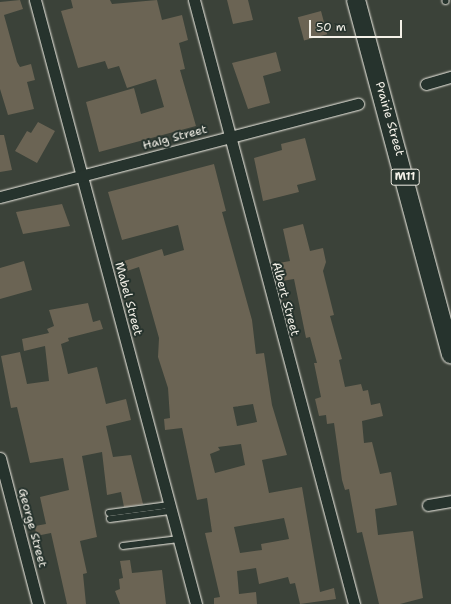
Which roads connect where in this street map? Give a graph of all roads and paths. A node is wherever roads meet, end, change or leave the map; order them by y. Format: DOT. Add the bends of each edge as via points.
graph roads {
  1 [pos="35,0"];
  2 [pos="194,0"];
  3 [pos="356,0"];
  4 [pos="368,0"];
  5 [pos="451,77"];
  6 [pos="426,84"];
  7 [pos="358,104"];
  8 [pos="230,137"];
  9 [pos="81,176"];
  10 [pos="0,197"];
  11 [pos="451,309"];
  12 [pos="451,354"];
  13 [pos="0,458"];
  14 [pos="451,501"];
  15 [pos="428,505"];
  16 [pos="170,508"];
  17 [pos="109,516"];
  18 [pos="179,539"];
  19 [pos="123,546"];
  20 [pos="38,604"];
  21 [pos="196,604"];
  22 [pos="354,604"];
  1 -- 9 [label="street, Mabel Street"];
  2 -- 8 [label="street, Albert Street"];
  3 -- 12 [label="main road, Prairie Street / M11"];
  4 -- 11 [label="main road, Prairie Street / M11"];
  5 -- 6 [label="street"];
  7 -- 8 [label="street, Haig Street"];
  8 -- 9 [label="street, Haig Street"];
  8 -- 22 [label="street, Albert Street"];
  9 -- 10 [label="street, Haig Street"];
  9 -- 16 [label="street, Mabel Street"];
  13 -- 20 [label="street, George Street"];
  14 -- 15 [label="street"];
  16 -- 17 [label="lane"];
  16 -- 18 [label="street, Mabel Street"];
  18 -- 19 [label="lane"];
  18 -- 21 [label="street, Mabel Street"];
}
